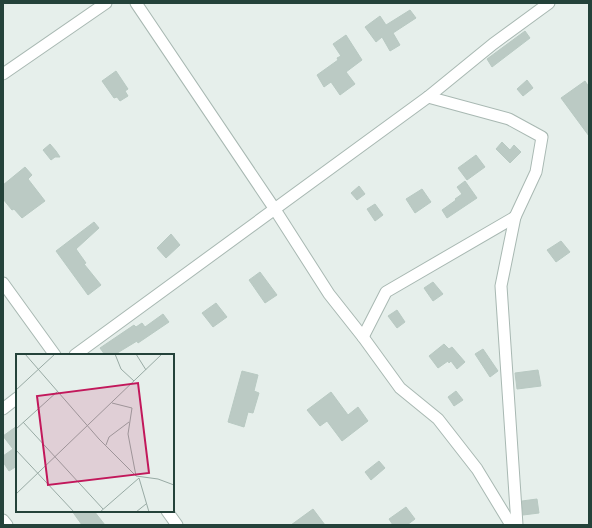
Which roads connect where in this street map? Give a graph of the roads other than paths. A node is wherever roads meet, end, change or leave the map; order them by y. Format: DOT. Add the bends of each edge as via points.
graph roads {
  1 [pos="106,3"];
  2 [pos="136,3"];
  3 [pos="549,3"];
  4 [pos="3,74"];
  5 [pos="428,97"];
  6 [pos="274,208"];
  7 [pos="515,218"];
  8 [pos="3,283"];
  9 [pos="363,337"];
  10 [pos="54,354"];
  11 [pos="76,354"];
  12 [pos="16,399"];
  13 [pos="3,409"];
  14 [pos="167,512"];
  15 [pos="3,520"];
  16 [pos="7,525"];
  17 [pos="177,525"];
  18 [pos="511,525"];
  19 [pos="517,525"];
  1 -- 4 [label="street"];
  2 -- 6 [label="street"];
  3 -- 5 [label="street"];
  5 -- 6 [label="street"];
  5 -- 7 [label="street" via="509,119 542,137 536,172"];
  6 -- 9 [label="street" via="328,294"];
  6 -- 11 [label="street"];
  7 -- 9 [label="street" via="386,292"];
  7 -- 19 [label="street" via="501,286"];
  8 -- 10 [label="street"];
  9 -- 18 [label="street" via="400,388 438,419 477,469"];
  12 -- 13 [label="street"];
  14 -- 17 [label="street"];
  15 -- 16 [label="street"];
}
